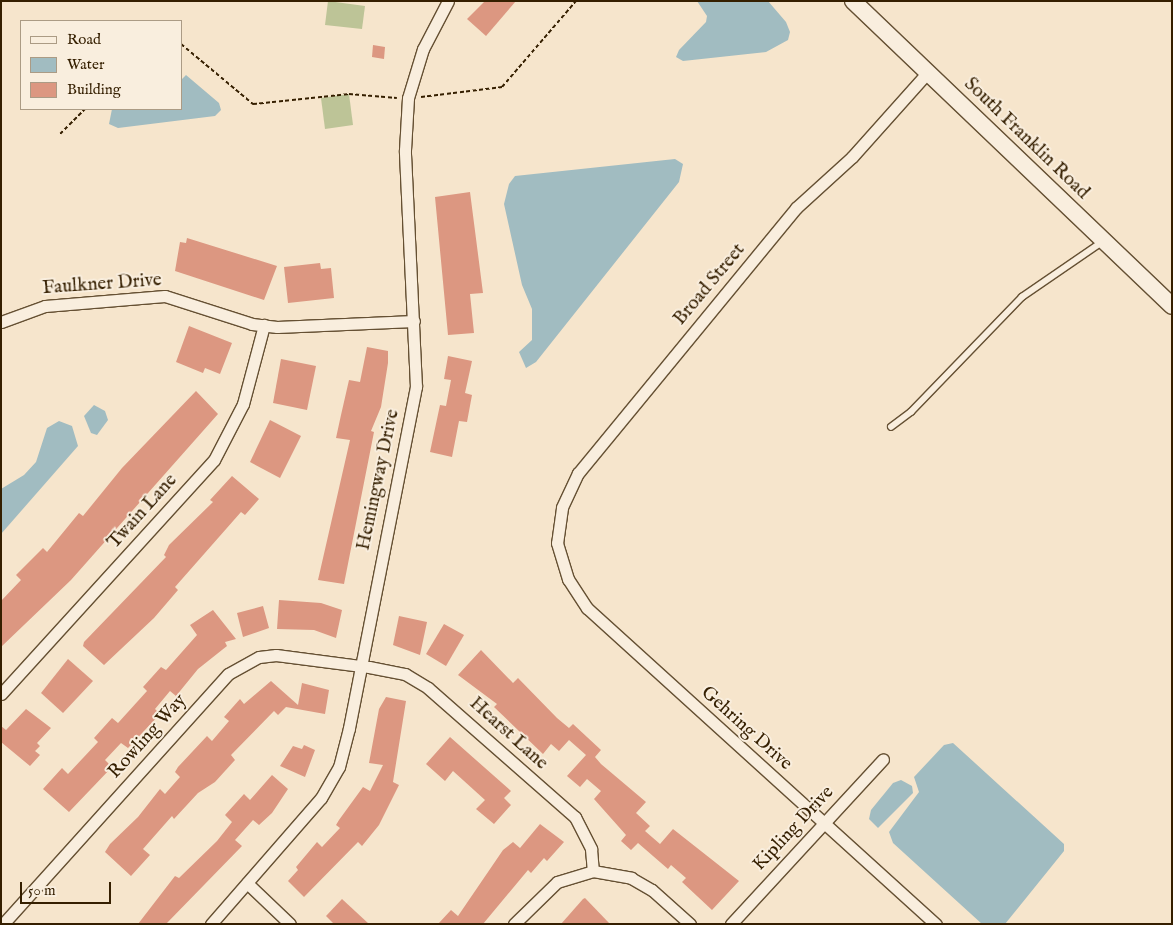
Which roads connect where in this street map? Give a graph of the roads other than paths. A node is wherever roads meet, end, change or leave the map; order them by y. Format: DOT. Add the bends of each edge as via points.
graph roads {
  1 [pos="448,1"];
  2 [pos="853,1"];
  3 [pos="928,72"];
  4 [pos="1104,241"];
  5 [pos="1172,306"];
  6 [pos="414,321"];
  7 [pos="1,322"];
  8 [pos="264,325"];
  9 [pos="891,427"];
  10 [pos="557,543"];
  11 [pos="360,665"];
  12 [pos="1,694"];
  13 [pos="883,758"];
  14 [pos="824,822"];
  15 [pos="593,871"];
  16 [pos="247,883"];
  17 [pos="3,924"];
  18 [pos="211,924"];
  19 [pos="290,924"];
  20 [pos="514,924"];
  21 [pos="690,924"];
  22 [pos="731,924"];
  23 [pos="936,924"];
  1 -- 6 [label="street, Hemingway Drive" via="423,49 408,98 405,150"];
  2 -- 3 [label="main road, South Franklin Road"];
  3 -- 4 [label="main road, South Franklin Road"];
  3 -- 10 [label="street, Broad Street" via="852,157 796,208 578,472 562,508"];
  4 -- 5 [label="main road, South Franklin Road"];
  4 -- 9 [label="lane" via="1022,297 911,412"];
  6 -- 8 [label="street, Faulkner Drive"];
  6 -- 11 [label="street, Hemingway Drive" via="416,387"];
  7 -- 8 [label="street, Faulkner Drive" via="45,306 165,296"];
  8 -- 12 [label="street, Twain Lane" via="243,404 214,460"];
  10 -- 14 [label="street, Gehring Drive" via="568,579 587,608"];
  11 -- 15 [label="street, Hearst Lane" via="405,674 457,711 575,817 591,849"];
  11 -- 16 [label="street, Hemingway Drive" via="339,767 321,798"];
  11 -- 17 [label="street, Rowling Way" via="276,655 259,657 228,674"];
  13 -- 14 [label="street, Kipling Drive"];
  14 -- 22 [label="street, Kipling Drive"];
  14 -- 23 [label="street, Gehring Drive"];
  15 -- 20 [label="street" via="557,882"];
  15 -- 21 [label="street" via="632,878 652,890"];
  16 -- 18 [label="street, Hemingway Drive"];
  16 -- 19 [label="street"];
}
